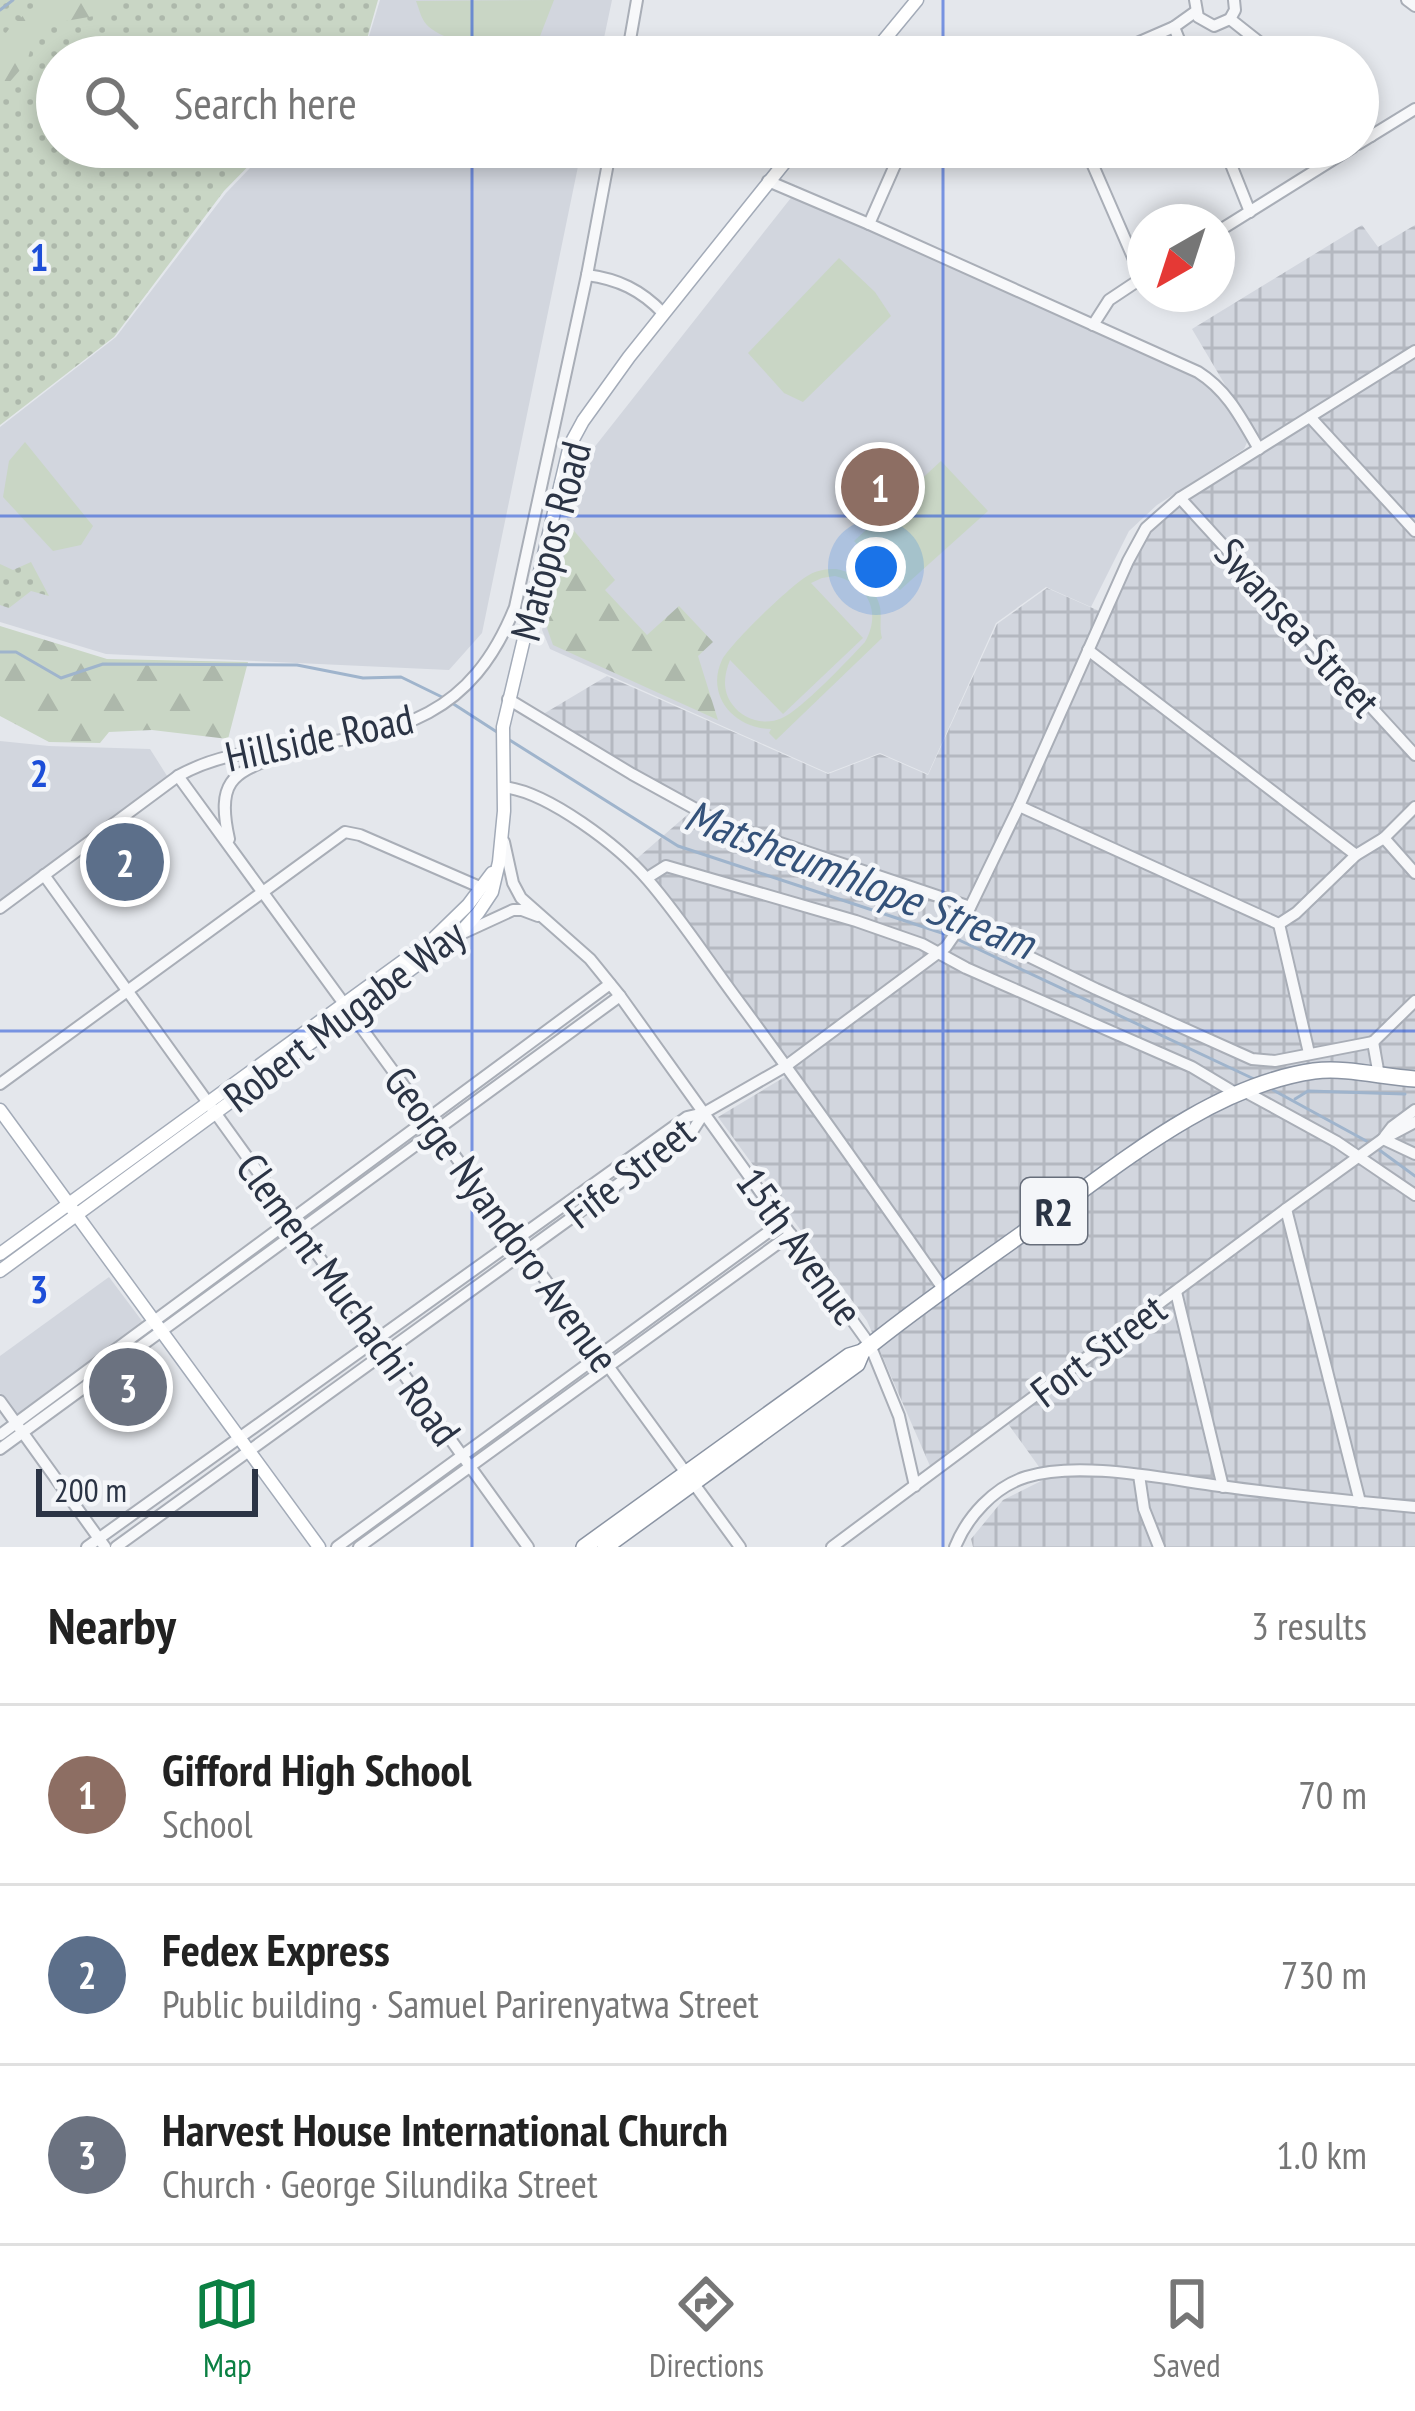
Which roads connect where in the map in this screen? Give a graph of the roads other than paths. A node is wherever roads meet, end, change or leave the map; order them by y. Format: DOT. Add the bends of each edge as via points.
graph roads {
  1 [pos="637,0"];
  2 [pos="917,0"];
  3 [pos="1234,0"];
  4 [pos="1407,0"];
  5 [pos="1195,6"];
  6 [pos="1415,7"];
  7 [pos="1230,19"];
  8 [pos="1174,27"];
  9 [pos="631,36"];
  10 [pos="887,36"];
  11 [pos="1153,36"];
  12 [pos="1178,36"];
  13 [pos="1251,36"];
  14 [pos="1415,109"];
  15 [pos="1379,131"];
  16 [pos="607,168"];
  17 [pos="780,168"];
  18 [pos="893,168"];
  19 [pos="1095,168"];
  20 [pos="1232,168"];
  21 [pos="1320,168"];
  22 [pos="768,182"];
  23 [pos="1250,212"];
  24 [pos="1235,221"];
  25 [pos="869,224"];
  26 [pos="1127,239"];
  27 [pos="587,275"];
  28 [pos="1127,288"];
  29 [pos="663,313"];
  30 [pos="1093,325"];
  31 [pos="1415,351"];
  32 [pos="1310,417"];
  33 [pos="1259,448"];
  34 [pos="1180,498"];
  35 [pos="1415,532"];
  36 [pos="1088,650"];
  37 [pos="508,699"];
  38 [pos="302,746"];
  39 [pos="1415,755"];
  40 [pos="178,776"];
  41 [pos="504,787"];
  42 [pos="1019,806"];
  43 [pos="1415,807"];
  44 [pos="502,838"];
  45 [pos="1384,838"];
  46 [pos="231,848"];
  47 [pos="1356,855"];
  48 [pos="500,862"];
  49 [pos="1415,873"];
  50 [pos="44,875"];
  51 [pos="646,878"];
  52 [pos="482,888"];
  53 [pos="264,892"];
  54 [pos="970,907"];
  55 [pos="0,908"];
  56 [pos="547,920"];
  57 [pos="1279,924"];
  58 [pos="960,927"];
  59 [pos="459,934"];
  60 [pos="943,950"];
  61 [pos="610,984"];
  62 [pos="127,992"];
  63 [pos="620,996"];
  64 [pos="1415,1001"];
  65 [pos="348,1008"];
  66 [pos="1373,1042"];
  67 [pos="1309,1053"];
  68 [pos="786,1066"];
  69 [pos="1415,1069"];
  70 [pos="1378,1070"];
  71 [pos="1351,1072"];
  72 [pos="1415,1079"];
  73 [pos="0,1084"];
  74 [pos="1246,1090"];
  75 [pos="211,1108"];
  76 [pos="0,1109"];
  77 [pos="1415,1110"];
  78 [pos="704,1113"];
  79 [pos="429,1118"];
  80 [pos="1415,1122"];
  81 [pos="437,1130"];
  82 [pos="1381,1140"];
  83 [pos="1415,1154"];
  84 [pos="1361,1155"];
  85 [pos="1415,1196"];
  86 [pos="1286,1209"];
  87 [pos="73,1210"];
  88 [pos="292,1220"];
  89 [pos="782,1222"];
  90 [pos="300,1231"];
  91 [pos="790,1234"];
  92 [pos="517,1239"];
  93 [pos="525,1251"];
  94 [pos="0,1254"];
  95 [pos="0,1271"];
  96 [pos="944,1290"];
  97 [pos="1176,1292"];
  98 [pos="159,1326"];
  99 [pos="378,1340"];
  100 [pos="866,1348"];
  101 [pos="387,1351"];
  102 [pos="605,1360"];
  103 [pos="0,1401"];
  104 [pos="19,1428"];
  105 [pos="0,1435"];
  106 [pos="239,1437"];
  107 [pos="0,1449"];
  108 [pos="249,1451"];
  109 [pos="466,1461"];
  110 [pos="1138,1475"];
  111 [pos="690,1478"];
  112 [pos="915,1486"];
  113 [pos="1223,1487"];
  114 [pos="1360,1502"];
  115 [pos="1415,1508"];
  116 [pos="102,1543"];
  117 [pos="87,1547"];
  118 [pos="116,1547"];
  119 [pos="319,1547"];
  120 [pos="337,1547"];
  121 [pos="359,1547"];
  122 [pos="528,1547"];
  123 [pos="584,1547"];
  124 [pos="605,1547"];
  125 [pos="740,1547"];
  126 [pos="832,1547"];
  127 [pos="955,1547"];
  128 [pos="1159,1547"];
  1 -- 9 [label="street"];
  2 -- 10 [label="main road"];
  3 -- 7 [label="street"];
  4 -- 6 [label="street"];
  5 -- 7 [label="street" via="1202,22"];
  5 -- 8 [label="street"];
  7 -- 13 [label="street"];
  8 -- 11 [label="street"];
  8 -- 12 [label="street"];
  14 -- 15 [label="street"];
  16 -- 27 [label="street, Hillside Road"];
  17 -- 22 [label="main road, Matopos Road"];
  18 -- 25 [label="street"];
  19 -- 26 [label="street"];
  20 -- 23 [label="street"];
  21 -- 23 [label="street"];
  22 -- 25 [label="street"];
  22 -- 29 [label="main road, Matopos Road"];
  23 -- 24 [label="street"];
  25 -- 30 [label="street"];
  27 -- 29 [label="street" via="631,286"];
  27 -- 38 [label="street, Hillside Road" via="515,607 490,657 465,689 402,726"];
  28 -- 30 [label="street"];
  29 -- 37 [label="main road, Matopos Road" via="570,446"];
  30 -- 33 [label="street" via="1218,386"];
  31 -- 32 [label="street"];
  32 -- 33 [label="street"];
  32 -- 35 [label="street"];
  33 -- 34 [label="street"];
  34 -- 36 [label="street" via="1146,528"];
  34 -- 39 [label="street, Swansea Street"];
  36 -- 42 [label="street"];
  36 -- 47 [label="street"];
  37 -- 41 [label="main road, Matopos Road"];
  37 -- 54 [label="street" via="721,823"];
  38 -- 40 [label="street, Hillside Road" via="228,755"];
  38 -- 46 [label="street" via="232,781 224,817"];
  40 -- 46 [label="street, George Nyandoro Avenue"];
  40 -- 50 [label="street, Hillside Road"];
  41 -- 44 [label="main road, Matopos Road"];
  41 -- 51 [label="street" via="568,814"];
  42 -- 54 [label="street"];
  42 -- 57 [label="street"];
  43 -- 45 [label="street"];
  44 -- 48 [label="main road, Matopos Road"];
  44 -- 56 [label="street, 15th Avenue" via="521,898"];
  45 -- 47 [label="street"];
  45 -- 49 [label="street"];
  46 -- 53 [label="street, George Nyandoro Avenue"];
  47 -- 57 [label="street"];
  48 -- 52 [label="main road, Robert Mugabe Way"];
  48 -- 59 [label="main road, Robert Mugabe Way" via="492,892"];
  50 -- 55 [label="street, Hillside Road"];
  50 -- 62 [label="street, Clement Muchachi Road"];
  51 -- 60 [label="street" via="666,866"];
  51 -- 68 [label="street"];
  52 -- 53 [label="street" via="352,832"];
  52 -- 65 [label="main road, Robert Mugabe Way"];
  53 -- 62 [label="street"];
  53 -- 65 [label="street, George Nyandoro Avenue"];
  54 -- 58 [label="street"];
  56 -- 59 [label="street" via="513,910"];
  56 -- 61 [label="street, 15th Avenue"];
  57 -- 67 [label="street"];
  58 -- 60 [label="street"];
  58 -- 67 [label="street" via="1244,1056 1275,1061"];
  59 -- 65 [label="main road, Robert Mugabe Way"];
  60 -- 68 [label="street"];
  60 -- 74 [label="street" via="966,968"];
  61 -- 63 [label="street, 15th Avenue"];
  61 -- 79 [label="street"];
  62 -- 73 [label="street"];
  62 -- 75 [label="street, Clement Muchachi Road"];
  63 -- 78 [label="street, 15th Avenue"];
  63 -- 81 [label="street"];
  64 -- 66 [label="street"];
  65 -- 75 [label="main road, Robert Mugabe Way"];
  65 -- 79 [label="street, George Nyandoro Avenue"];
  66 -- 67 [label="street"];
  66 -- 70 [label="street"];
  68 -- 78 [label="street"];
  68 -- 96 [label="street"];
  69 -- 70 [label="highway, R2"];
  70 -- 71 [label="highway, R2"];
  71 -- 72 [label="highway, R2"];
  71 -- 74 [label="highway, R2" via="1313,1071"];
  74 -- 84 [label="street"];
  74 -- 96 [label="highway, R2" via="1179,1124"];
  75 -- 87 [label="main road, Robert Mugabe Way"];
  75 -- 88 [label="street, Clement Muchachi Road"];
  76 -- 87 [label="main road"];
  77 -- 82 [label="street"];
  78 -- 89 [label="street, 15th Avenue"];
  78 -- 92 [label="street, Fife Street" via="687,1117"];
  78 -- 93 [label="street, Fife Street" via="693,1130"];
  79 -- 81 [label="street, George Nyandoro Avenue"];
  79 -- 88 [label="street"];
  80 -- 82 [label="street"];
  81 -- 90 [label="street"];
  81 -- 92 [label="street, George Nyandoro Avenue"];
  82 -- 83 [label="street"];
  82 -- 84 [label="street, Fort Street"];
  84 -- 85 [label="street"];
  84 -- 86 [label="street, Fort Street"];
  86 -- 97 [label="street, Fort Street"];
  86 -- 114 [label="street"];
  87 -- 94 [label="main road, Robert Mugabe Way"];
  87 -- 95 [label="main road, Robert Mugabe Way"];
  87 -- 98 [label="main road"];
  88 -- 90 [label="street, Clement Muchachi Road"];
  88 -- 98 [label="street"];
  89 -- 91 [label="street, 15th Avenue"];
  89 -- 102 [label="street"];
  90 -- 98 [label="street"];
  90 -- 99 [label="street, Clement Muchachi Road"];
  91 -- 100 [label="street, 15th Avenue"];
  91 -- 102 [label="street"];
  92 -- 93 [label="street, George Nyandoro Avenue"];
  92 -- 99 [label="street, Fife Street"];
  93 -- 101 [label="street, Fife Street"];
  93 -- 102 [label="street, George Nyandoro Avenue"];
  96 -- 100 [label="highway, R2"];
  97 -- 112 [label="street, Fort Street"];
  97 -- 113 [label="street"];
  98 -- 104 [label="street"];
  98 -- 106 [label="main road"];
  99 -- 101 [label="street, Clement Muchachi Road"];
  99 -- 106 [label="street, Fife Street"];
  100 -- 111 [label="highway, R2"];
  100 -- 112 [label="street, 15th Avenue" via="899,1416"];
  101 -- 108 [label="street, Fife Street"];
  101 -- 109 [label="street, Clement Muchachi Road"];
  102 -- 109 [label="street"];
  102 -- 111 [label="street, George Nyandoro Avenue"];
  103 -- 104 [label="street"];
  104 -- 105 [label="street"];
  104 -- 107 [label="street"];
  104 -- 116 [label="street"];
  106 -- 108 [label="main road"];
  106 -- 116 [label="street, Fife Street"];
  108 -- 118 [label="street, Fife Street"];
  108 -- 119 [label="main road"];
  109 -- 120 [label="street"];
  109 -- 121 [label="street"];
  109 -- 122 [label="street, Clement Muchachi Road"];
  110 -- 113 [label="street"];
  110 -- 127 [label="street" via="1020,1479 986,1501"];
  110 -- 128 [label="street"];
  111 -- 123 [label="highway, R2"];
  111 -- 124 [label="highway, R2"];
  111 -- 125 [label="street, George Nyandoro Avenue"];
  112 -- 126 [label="street, Fort Street"];
  113 -- 114 [label="street"];
  114 -- 115 [label="street"];
  116 -- 117 [label="street, Fife Street"];
}
